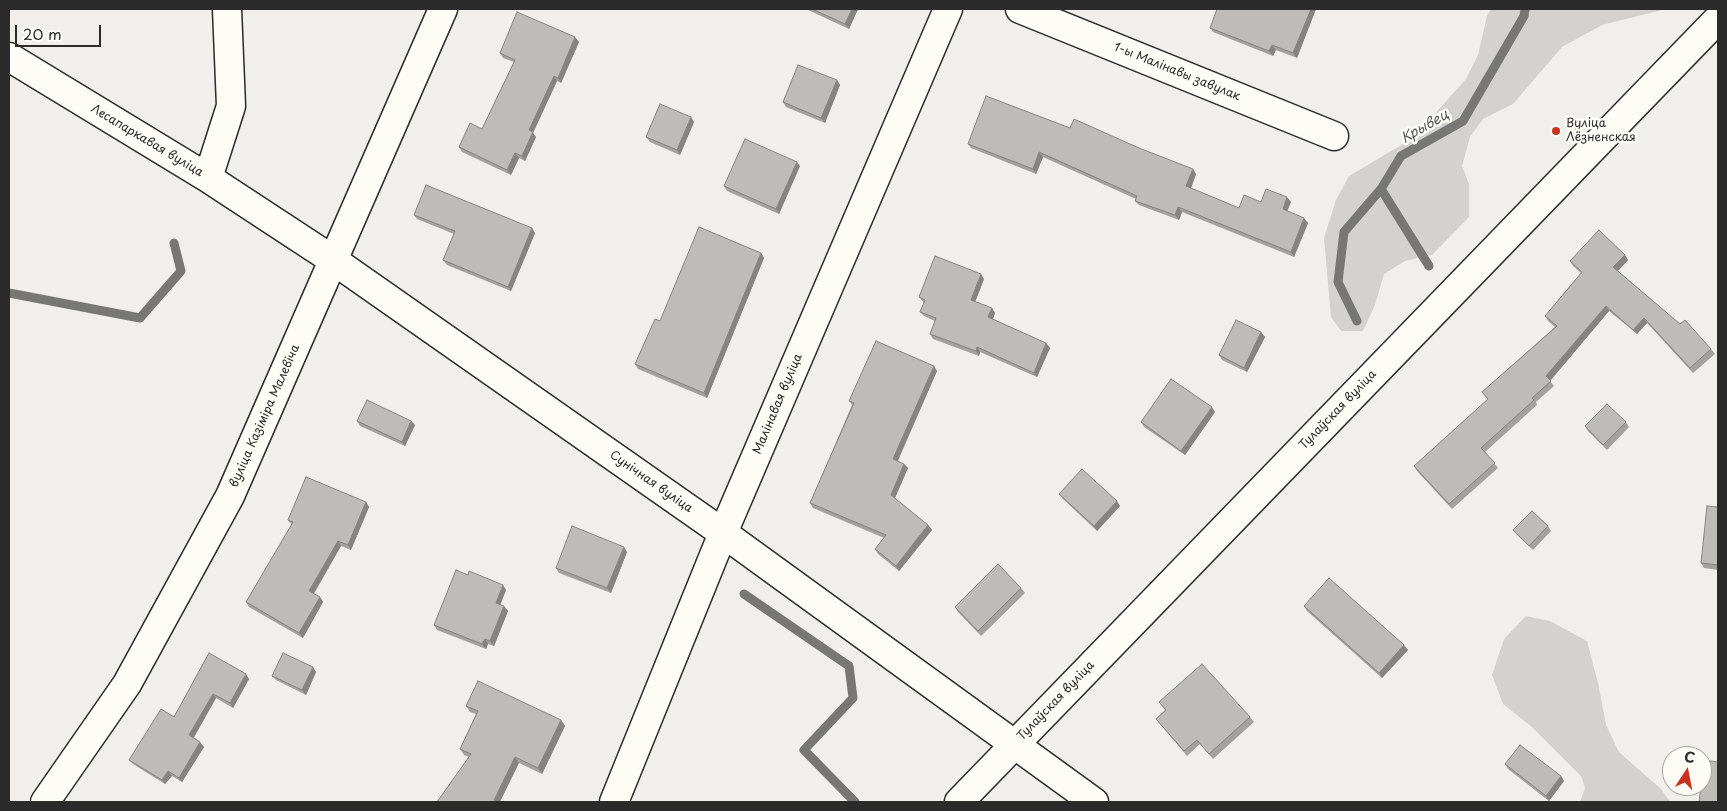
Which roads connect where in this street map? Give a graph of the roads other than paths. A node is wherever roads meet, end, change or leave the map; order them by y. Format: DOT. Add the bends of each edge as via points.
graph roads {
  1 [pos="227,9"];
  2 [pos="443,9"];
  3 [pos="948,9"];
  4 [pos="1020,9"];
  5 [pos="1718,19"];
  6 [pos="9,57"];
  7 [pos="1334,136"];
  8 [pos="208,178"];
  9 [pos="284,227"];
  10 [pos="333,260"];
  11 [pos="723,533"];
  12 [pos="1014,744"];
  13 [pos="45,802"];
  14 [pos="614,802"];
  15 [pos="959,802"];
  16 [pos="1094,802"];
  1 -- 8 [label="street" via="231,106"];
  2 -- 10 [label="street, вуліца Казіміра Малевіча"];
  3 -- 11 [label="street, Малінавая вуліца"];
  4 -- 7 [label="street, 1-ы Малінавы завулак"];
  5 -- 12 [label="street, Тулаўская вуліца"];
  6 -- 8 [label="street, Лесапаркавая вуліца"];
  8 -- 9 [label="street, Лесапаркавая вуліца"];
  9 -- 10 [label="street, Сунічная вуліца"];
  10 -- 11 [label="street, Сунічная вуліца"];
  10 -- 13 [label="street, вуліца Казіміра Малевіча" via="230,496 127,684"];
  11 -- 12 [label="street, Сунічная вуліца"];
  11 -- 14 [label="street, Малінавая вуліца"];
  12 -- 15 [label="street, Тулаўская вуліца"];
  12 -- 16 [label="street, Сунічная вуліца"];
}
